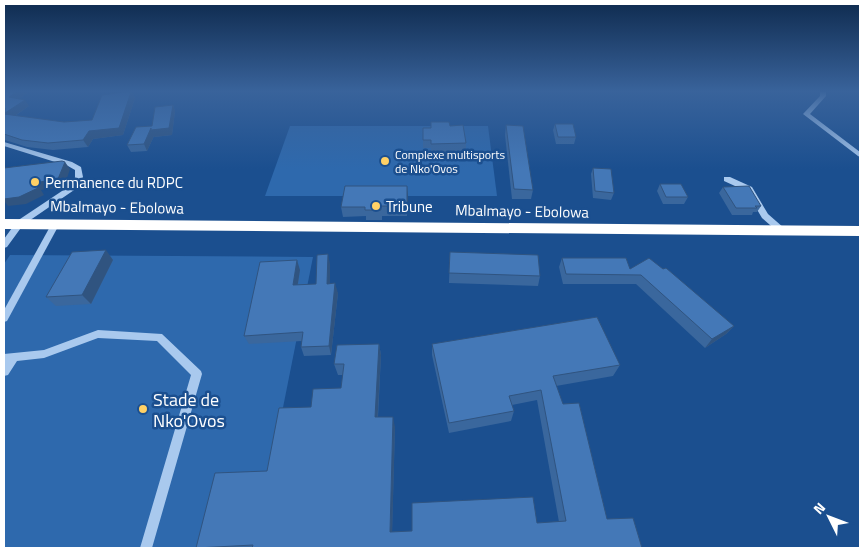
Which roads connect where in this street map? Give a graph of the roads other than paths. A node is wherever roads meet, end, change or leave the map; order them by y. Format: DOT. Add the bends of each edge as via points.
graph roads {
  1 [pos="811,118"];
  2 [pos="4,144"];
  3 [pos="860,155"];
  4 [pos="727,180"];
  5 [pos="20,223"];
  6 [pos="56,223"];
  7 [pos="4,224"];
  8 [pos="781,230"];
  9 [pos="860,231"];
  10 [pos="4,245"];
  11 [pos="4,318"];
  12 [pos="9,358"];
  13 [pos="4,372"];
  14 [pos="146,548"];
  1 -- 3 [label="street"];
  2 -- 5 [label="street" via="78,169 77,184"];
  4 -- 8 [label="street" via="749,189 765,216"];
  5 -- 6 [label="highway, Mbalmayo - Ebolowa"];
  5 -- 7 [label="highway, Mbalmayo - Ebolowa"];
  5 -- 10 [label="street"];
  6 -- 8 [label="highway, Mbalmayo - Ebolowa"];
  6 -- 11 [label="street"];
  8 -- 9 [label="highway, Mbalmayo - Ebolowa"];
  12 -- 13 [label="street"];
  12 -- 14 [label="street" via="44,354 98,334 159,337 197,374"];
}
